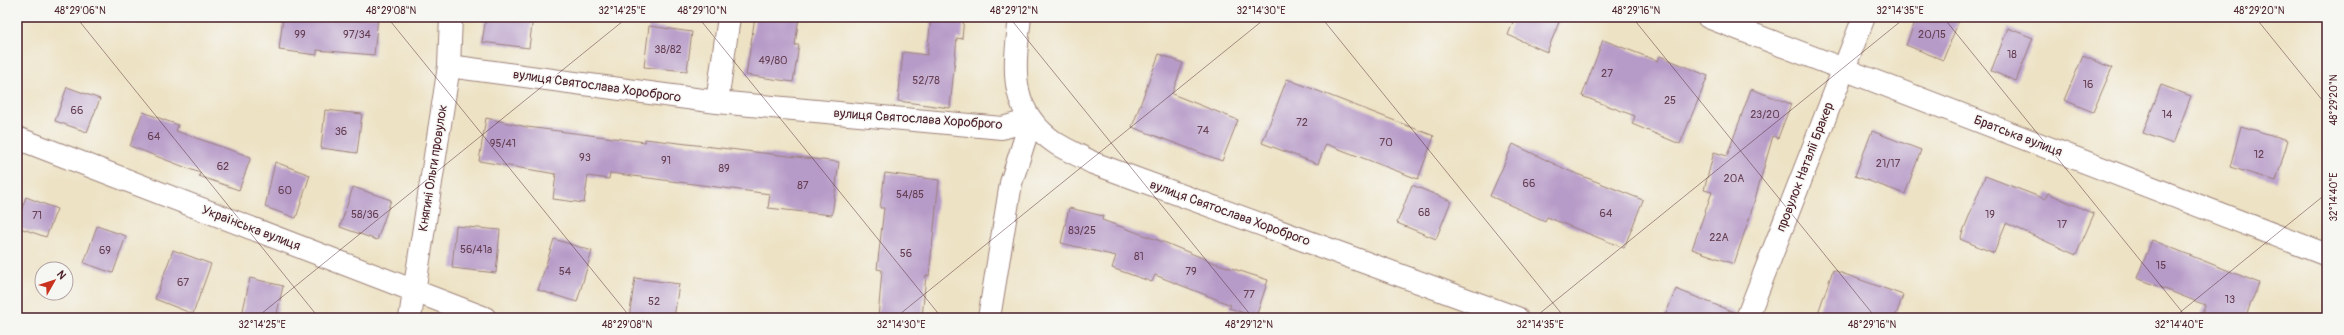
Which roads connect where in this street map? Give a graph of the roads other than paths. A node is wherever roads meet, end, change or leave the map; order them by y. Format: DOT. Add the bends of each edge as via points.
graph roads {
  1 [pos="451,17"];
  2 [pos="729,17"];
  3 [pos="1020,17"];
  4 [pos="1708,17"];
  5 [pos="1864,17"];
  6 [pos="449,66"];
  7 [pos="1843,68"];
  8 [pos="718,102"];
  9 [pos="1031,120"];
  10 [pos="17,138"];
  11 [pos="2327,255"];
  12 [pos="414,290"];
  13 [pos="410,318"];
  14 [pos="485,318"];
  15 [pos="989,318"];
  16 [pos="1517,318"];
  17 [pos="1747,318"];
  1 -- 6 [label="street, Княгині Ольги провулок"];
  2 -- 8 [label="street"];
  3 -- 9 [label="street" via="1015,63 1018,95"];
  4 -- 7 [label="street, Братська вулиця"];
  5 -- 7 [label="street, провулок Наталії Бракер"];
  6 -- 8 [label="street, вулиця Святослава Хороброго"];
  6 -- 12 [label="street, Княгині Ольги провулок"];
  7 -- 11 [label="street, Братська вулиця"];
  7 -- 17 [label="street, провулок Наталії Бракер"];
  8 -- 9 [label="street, вулиця Святослава Хороброго" via="1002,128"];
  9 -- 15 [label="street" via="1012,182"];
  9 -- 16 [label="street, вулиця Святослава Хороброго" via="1057,143 1093,162"];
  10 -- 12 [label="street, Українська вулиця"];
  12 -- 13 [label="street, Княгині Ольги провулок"];
  12 -- 14 [label="street, Українська вулиця"];
}
